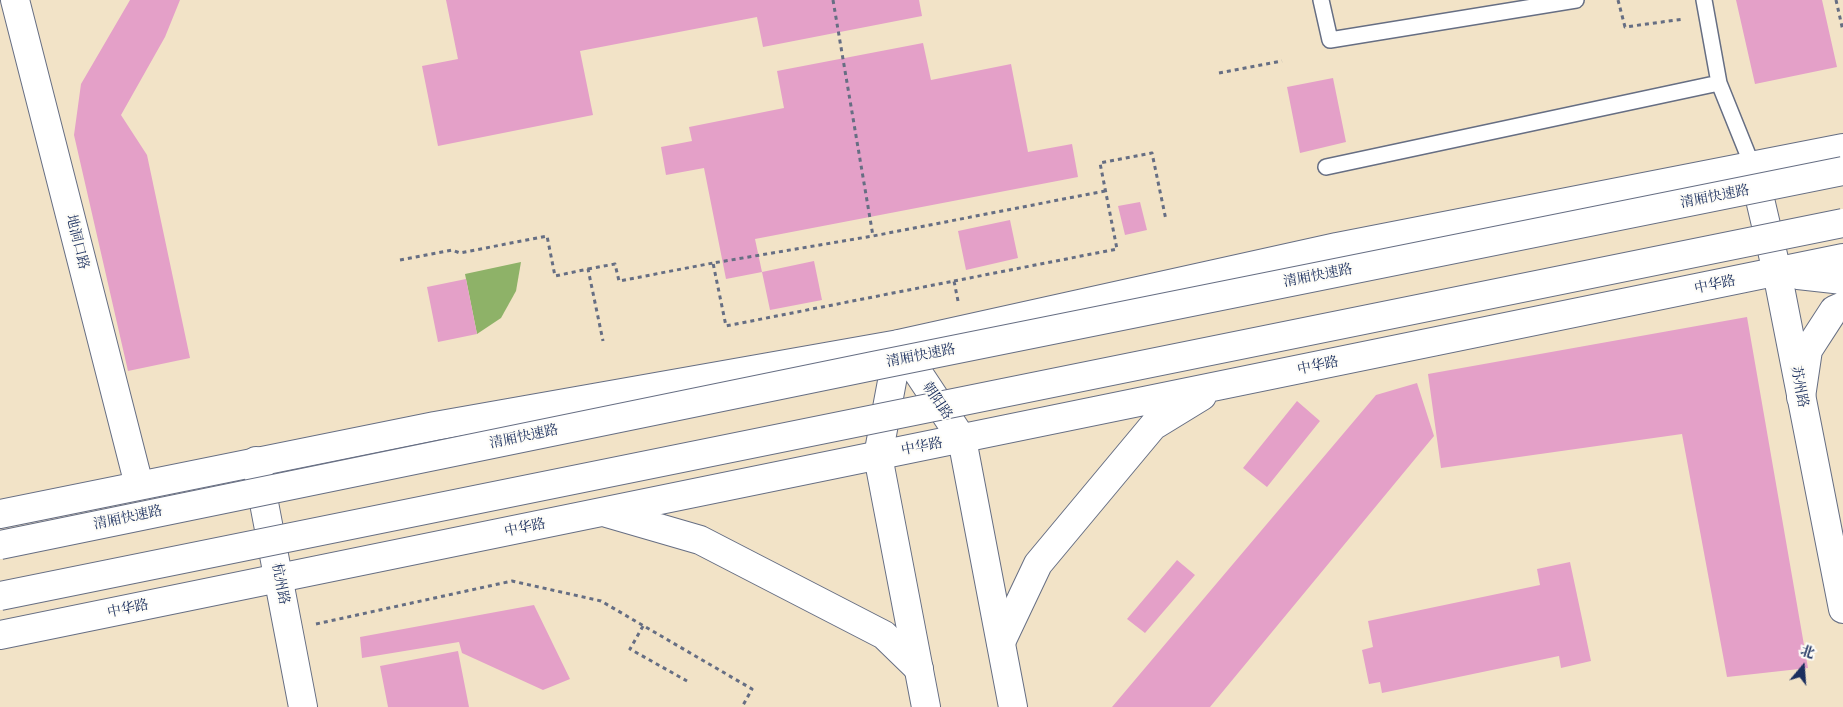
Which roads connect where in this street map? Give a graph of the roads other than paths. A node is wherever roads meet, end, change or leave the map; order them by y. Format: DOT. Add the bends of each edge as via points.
graph roads {
  1 [pos="15,0"];
  2 [pos="1321,0"];
  3 [pos="1576,0"];
  4 [pos="1704,0"];
  5 [pos="1719,83"];
  6 [pos="1843,138"];
  7 [pos="1843,146"];
  8 [pos="1807,155"];
  9 [pos="1752,165"];
  10 [pos="1326,167"];
  11 [pos="1843,171"];
  12 [pos="1843,223"];
  13 [pos="1843,258"];
  14 [pos="1776,272"];
  15 [pos="1843,280"];
  16 [pos="1843,306"];
  17 [pos="899,344"];
  18 [pos="1216,387"];
  19 [pos="1801,397"];
  20 [pos="962,439"];
  21 [pos="878,456"];
  22 [pos="256,461"];
  23 [pos="139,484"];
  24 [pos="603,512"];
  25 [pos="0,514"];
  26 [pos="0,545"];
  27 [pos="278,578"];
  28 [pos="0,596"];
  29 [pos="1843,609"];
  30 [pos="0,635"];
  31 [pos="1001,642"];
  32 [pos="919,669"];
  33 [pos="303,707"];
  34 [pos="926,707"];
  35 [pos="998,707"];
  36 [pos="1014,707"];
  1 -- 23 [label="main road, 地洞口路"];
  2 -- 3 [label="lane" via="1330,40"];
  4 -- 5 [label="lane"];
  5 -- 9 [label="lane"];
  5 -- 10 [label="lane"];
  6 -- 8 [label="main road"];
  7 -- 8 [label="main road"];
  8 -- 9 [label="main road"];
  9 -- 14 [label="main road, 苏州路"];
  9 -- 17 [label="main road" via="1337,247"];
  11 -- 26 [label="main road, 清厢快速路, bridge"];
  12 -- 28 [label="main road, bridge"];
  13 -- 14 [label="main road, 中华路"];
  14 -- 15 [label="main road"];
  14 -- 18 [label="main road, 中华路"];
  14 -- 19 [label="main road, 苏州路"];
  16 -- 19 [label="main road" via="1834,310 1808,350"];
  17 -- 20 [label="main road, 朝阳路"];
  17 -- 21 [label="main road"];
  17 -- 22 [label="main road"];
  18 -- 20 [label="main road, 中华路"];
  18 -- 31 [label="main road" via="1147,433 1038,564"];
  19 -- 29 [label="main road, 苏州路"];
  20 -- 21 [label="main road, 中华路"];
  20 -- 31 [label="main road, 朝阳路"];
  21 -- 24 [label="main road, 中华路"];
  21 -- 32 [label="main road"];
  22 -- 23 [label="main road"];
  22 -- 27 [label="main road, 杭州路"];
  23 -- 25 [label="main road"];
  24 -- 27 [label="main road, 中华路"];
  24 -- 32 [label="main road" via="700,540 884,635"];
  27 -- 30 [label="main road, 中华路"];
  27 -- 33 [label="main road, 杭州路"];
  31 -- 35 [label="lane"];
  31 -- 36 [label="main road, 朝阳路"];
  32 -- 34 [label="main road"];
}
